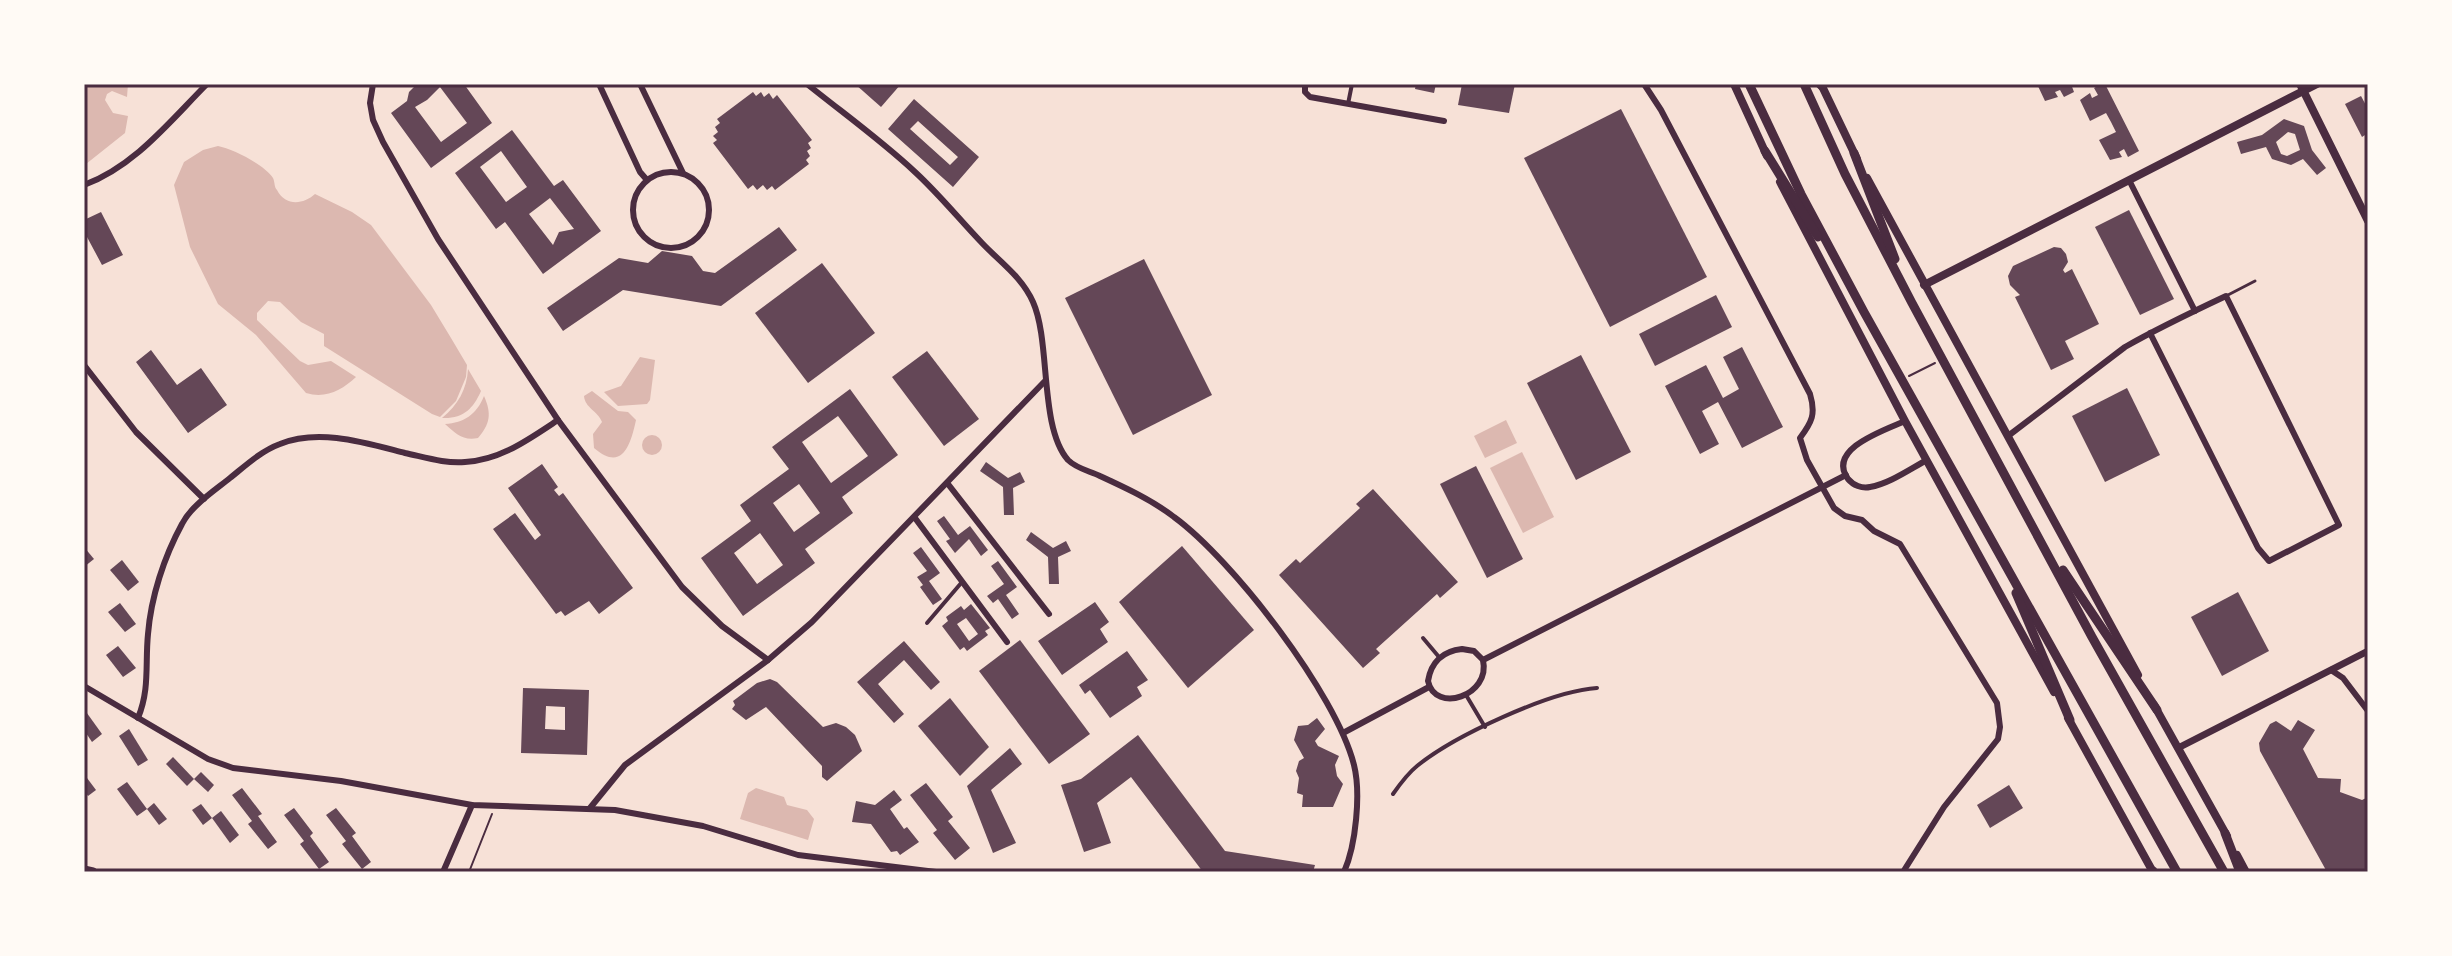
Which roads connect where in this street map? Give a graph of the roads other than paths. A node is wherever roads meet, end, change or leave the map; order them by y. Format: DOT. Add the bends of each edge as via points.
graph roads {
  1 [pos="207,84"];
  2 [pos="373,84"];
  3 [pos="599,84"];
  4 [pos="640,84"];
  5 [pos="807,84"];
  6 [pos="1305,84"];
  7 [pos="1352,84"];
  8 [pos="1644,84"];
  9 [pos="1734,84"];
  10 [pos="1749,84"];
  11 [pos="1804,84"];
  12 [pos="2317,84"];
  13 [pos="1821,85"];
  14 [pos="2302,88"];
  15 [pos="1348,104"];
  16 [pos="1444,121"];
  17 [pos="1765,151"];
  18 [pos="1854,153"];
  19 [pos="683,173"];
  20 [pos="647,180"];
  21 [pos="2129,180"];
  22 [pos="84,185"];
  23 [pos="2368,221"];
  24 [pos="2255,281"];
  25 [pos="1924,285"];
  26 [pos="2226,296"];
  27 [pos="1912,303"];
  28 [pos="2195,311"];
  29 [pos="1864,312"];
  30 [pos="2150,333"];
  31 [pos="84,365"];
  32 [pos="1045,381"];
  33 [pos="558,420"];
  34 [pos="1905,421"];
  35 [pos="2008,436"];
  36 [pos="1927,460"];
  37 [pos="1846,475"];
  38 [pos="948,484"];
  39 [pos="1821,488"];
  40 [pos="204,499"];
  41 [pos="915,518"];
  42 [pos="2039,534"];
  43 [pos="2000,557"];
  44 [pos="962,582"];
  45 [pos="1049,614"];
  46 [pos="927,623"];
  47 [pos="1423,638"];
  48 [pos="1007,642"];
  49 [pos="2368,651"];
  50 [pos="1439,657"];
  51 [pos="768,660"];
  52 [pos="1483,660"];
  53 [pos="2331,670"];
  54 [pos="84,686"];
  55 [pos="1429,687"];
  56 [pos="1597,688"];
  57 [pos="1466,695"];
  58 [pos="2157,710"];
  59 [pos="2368,711"];
  60 [pos="138,718"];
  61 [pos="2070,720"];
  62 [pos="1485,727"];
  63 [pos="1343,733"];
  64 [pos="2178,748"];
  65 [pos="1393,794"];
  66 [pos="472,805"];
  67 [pos="590,808"];
  68 [pos="2225,833"];
  69 [pos="84,870"];
  70 [pos="93,872"];
  71 [pos="443,872"];
  72 [pos="936,872"];
  73 [pos="1344,872"];
  74 [pos="1903,872"];
  75 [pos="2153,872"];
  76 [pos="2177,872"];
  77 [pos="2224,872"];
  78 [pos="2240,872"];
  79 [pos="2246,872"];
  1 -- 22 [label="street" via="132,158"];
  2 -- 33 [label="street" via="370,103 383,142 438,239"];
  3 -- 20 [label="street"];
  4 -- 19 [label="street"];
  5 -- 32 [label="street" via="914,170 1014,274 1039,318"];
  6 -- 15 [label="street" via="1310,97"];
  7 -- 15 [label="street"];
  8 -- 39 [label="street" via="1810,394 1812,421 1800,438"];
  9 -- 17 [label="main road"];
  10 -- 29 [label="main road"];
  11 -- 27 [label="main road"];
  12 -- 14 [label="main road"];
  13 -- 18 [label="main road"];
  14 -- 21 [label="main road"];
  14 -- 23 [label="main road"];
  15 -- 16 [label="street"];
  17 -- 29 [label="main road"];
  17 -- 34 [label="main road"];
  18 -- 25 [label="main road"];
  18 -- 27 [label="main road"];
  19 -- 20 [label="street" via="662,172"];
  19 -- 20 [label="street" via="703,188 710,213 701,234 681,247 655,244 637,226 634,201"];
  21 -- 25 [label="main road"];
  21 -- 28 [label="street"];
  24 -- 26 [label="lane"];
  25 -- 35 [label="main road"];
  26 -- 28 [label="street"];
  26 -- 30 [label="street" via="2339,525 2269,561"];
  27 -- 42 [label="main road"];
  28 -- 30 [label="street"];
  29 -- 43 [label="main road"];
  30 -- 35 [label="street"];
  31 -- 40 [label="street" via="136,432"];
  32 -- 38 [label="street"];
  32 -- 63 [label="street" via="1054,428 1067,459 1136,492 1202,542 1256,601"];
  33 -- 40 [label="street" via="496,457 464,463 359,442 301,438 259,456"];
  33 -- 51 [label="street" via="682,587"];
  34 -- 36 [label="main road"];
  34 -- 37 [label="street" via="1851,448 1843,464"];
  35 -- 58 [label="main road"];
  36 -- 37 [label="street" via="1871,487 1858,487"];
  36 -- 61 [label="main road"];
  37 -- 39 [label="street"];
  38 -- 41 [label="street"];
  38 -- 45 [label="street"];
  39 -- 52 [label="street"];
  39 -- 74 [label="street" via="1839,513 1862,520 1900,544 1997,703 1998,739 1944,807"];
  40 -- 60 [label="street" via="183,521 158,584 148,634 145,701"];
  41 -- 44 [label="street"];
  41 -- 51 [label="street"];
  42 -- 58 [label="main road"];
  42 -- 77 [label="main road"];
  43 -- 61 [label="main road"];
  43 -- 76 [label="main road"];
  44 -- 46 [label="street"];
  44 -- 48 [label="street"];
  47 -- 50 [label="street"];
  49 -- 53 [label="street"];
  50 -- 52 [label="street" via="1462,649"];
  50 -- 55 [label="street" via="1429,674"];
  51 -- 67 [label="street" via="625,765"];
  52 -- 57 [label="street" via="1483,679"];
  53 -- 59 [label="street"];
  53 -- 64 [label="street"];
  54 -- 60 [label="street"];
  55 -- 57 [label="street" via="1449,698"];
  55 -- 63 [label="street"];
  56 -- 62 [label="street" via="1552,697"];
  57 -- 62 [label="street"];
  58 -- 64 [label="main road"];
  60 -- 66 [label="street" via="233,768"];
  61 -- 75 [label="main road"];
  62 -- 65 [label="street" via="1421,763"];
  63 -- 73 [label="street" via="1356,787 1355,831"];
  64 -- 68 [label="main road"];
  66 -- 67 [label="street"];
  66 -- 71 [label="street"];
  67 -- 72 [label="street" via="703,826 798,855"];
  68 -- 78 [label="main road"];
  68 -- 79 [label="main road"];
  69 -- 70 [label="main road"];
}
